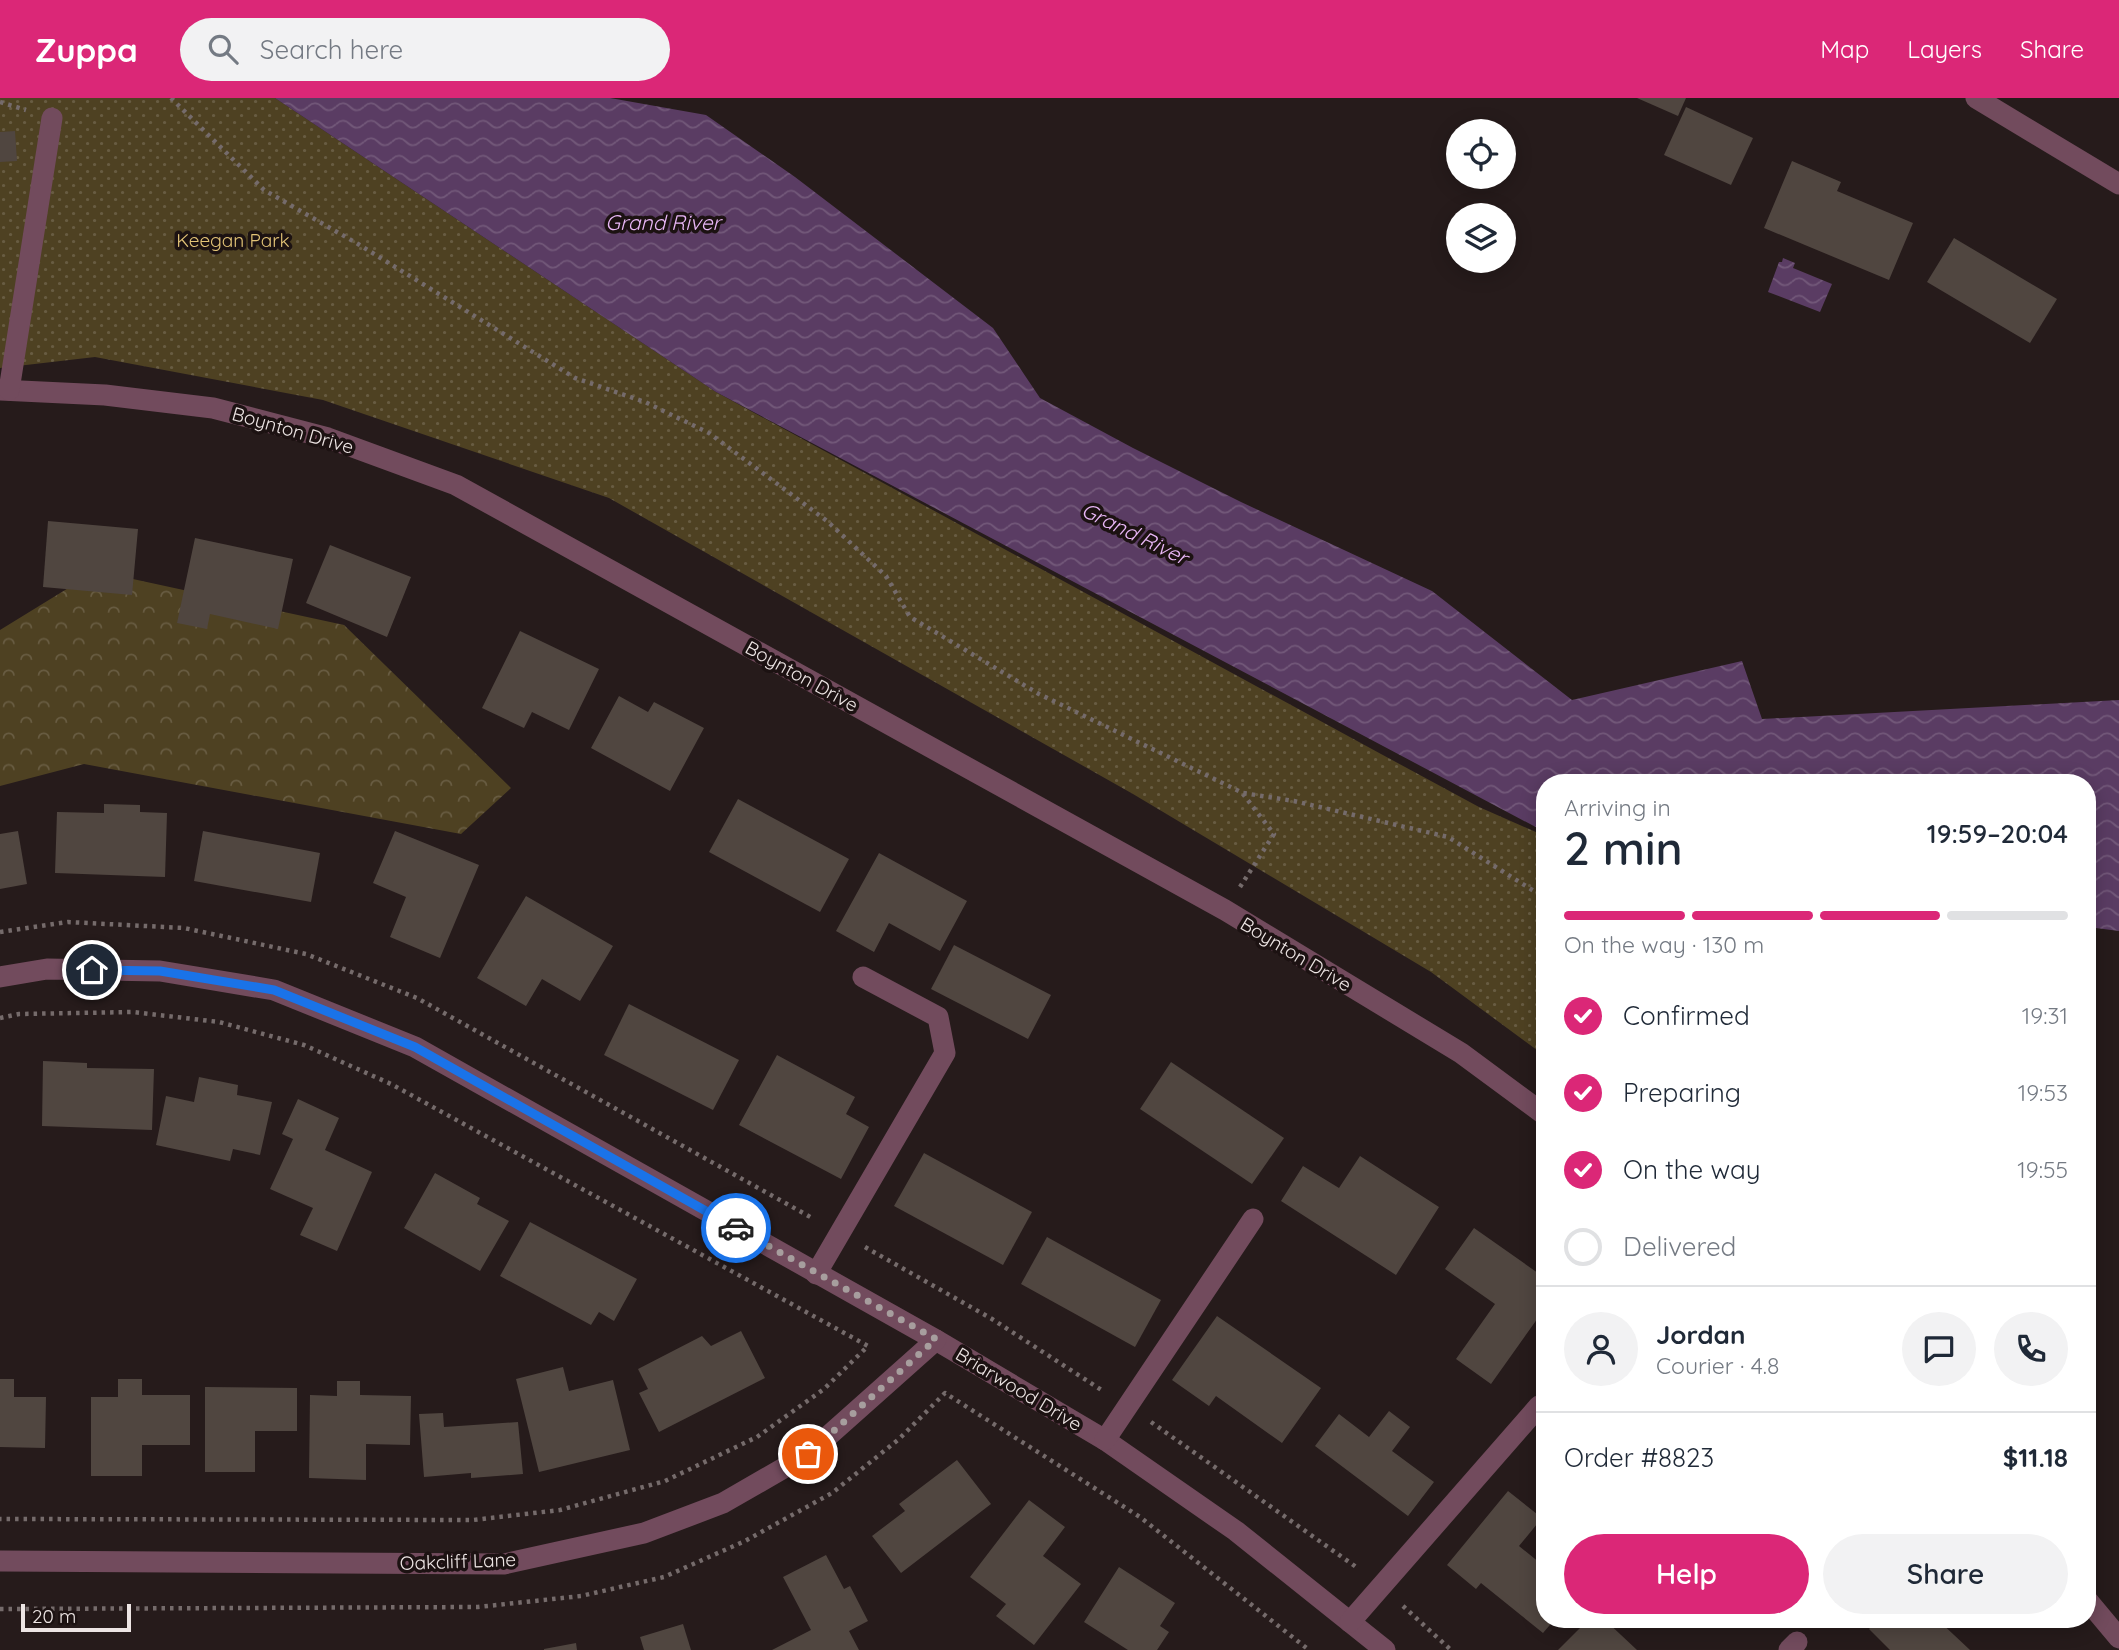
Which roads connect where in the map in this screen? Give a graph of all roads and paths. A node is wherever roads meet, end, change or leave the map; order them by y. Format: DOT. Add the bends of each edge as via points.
graph roads {
  1 [pos="171,98"];
  2 [pos="1976,98"];
  3 [pos="52,118"];
  4 [pos="2119,184"];
  5 [pos="5,390"];
  6 [pos="1243,793"];
  7 [pos="1536,892"];
  8 [pos="1225,910"];
  9 [pos="0,977"];
  10 [pos="863,977"];
  11 [pos="0,1018"];
  12 [pos="1536,1108"];
  13 [pos="1253,1219"];
  14 [pos="816,1274"];
  15 [pos="936,1339"];
  16 [pos="1536,1409"];
  17 [pos="1105,1440"];
  18 [pos="0,1519"];
  19 [pos="0,1561"];
  20 [pos="0,1609"];
  21 [pos="2096,1610"];
  22 [pos="1350,1622"];
  23 [pos="2119,1637"];
  24 [pos="1309,1650"];
  25 [pos="1385,1650"];
  1 -- 6 [label="path" via="264,190 575,378 645,402 709,433 827,521 886,576 910,617 1039,694"];
  2 -- 4 [label="street"];
  3 -- 5 [label="street"];
  5 -- 8 [label="street, Boynton Drive" via="105,395 213,408 328,438 456,485"];
  6 -- 7 [label="path" via="1294,800 1448,837"];
  6 -- 8 [label="path" via="1275,834"];
  8 -- 12 [label="street, Boynton Drive" via="1461,1054"];
  9 -- 14 [label="street, Briarwood Drive" via="47,969 160,971 274,990 415,1047"];
  10 -- 14 [label="street" via="938,1017 945,1054"];
  11 -- 18 [label="path" via="133,1012 219,1021 304,1045 391,1084 868,1346 824,1389 757,1437 665,1481 560,1510 473,1520"];
  13 -- 17 [label="street"];
  14 -- 15 [label="street, Briarwood Drive"];
  15 -- 17 [label="street, Briarwood Drive"];
  15 -- 19 [label="street, Oakcliff Lane" via="808,1454 723,1503 644,1533 504,1564"];
  16 -- 22 [label="street"];
  17 -- 22 [label="street, Briarwood Drive" via="1236,1531"];
  20 -- 24 [label="path" via="478,1607 581,1595 664,1577 745,1541 832,1493 899,1439 945,1393 1140,1517"];
  21 -- 23 [label="street"];
  22 -- 25 [label="street, Briarwood Drive"];
}
